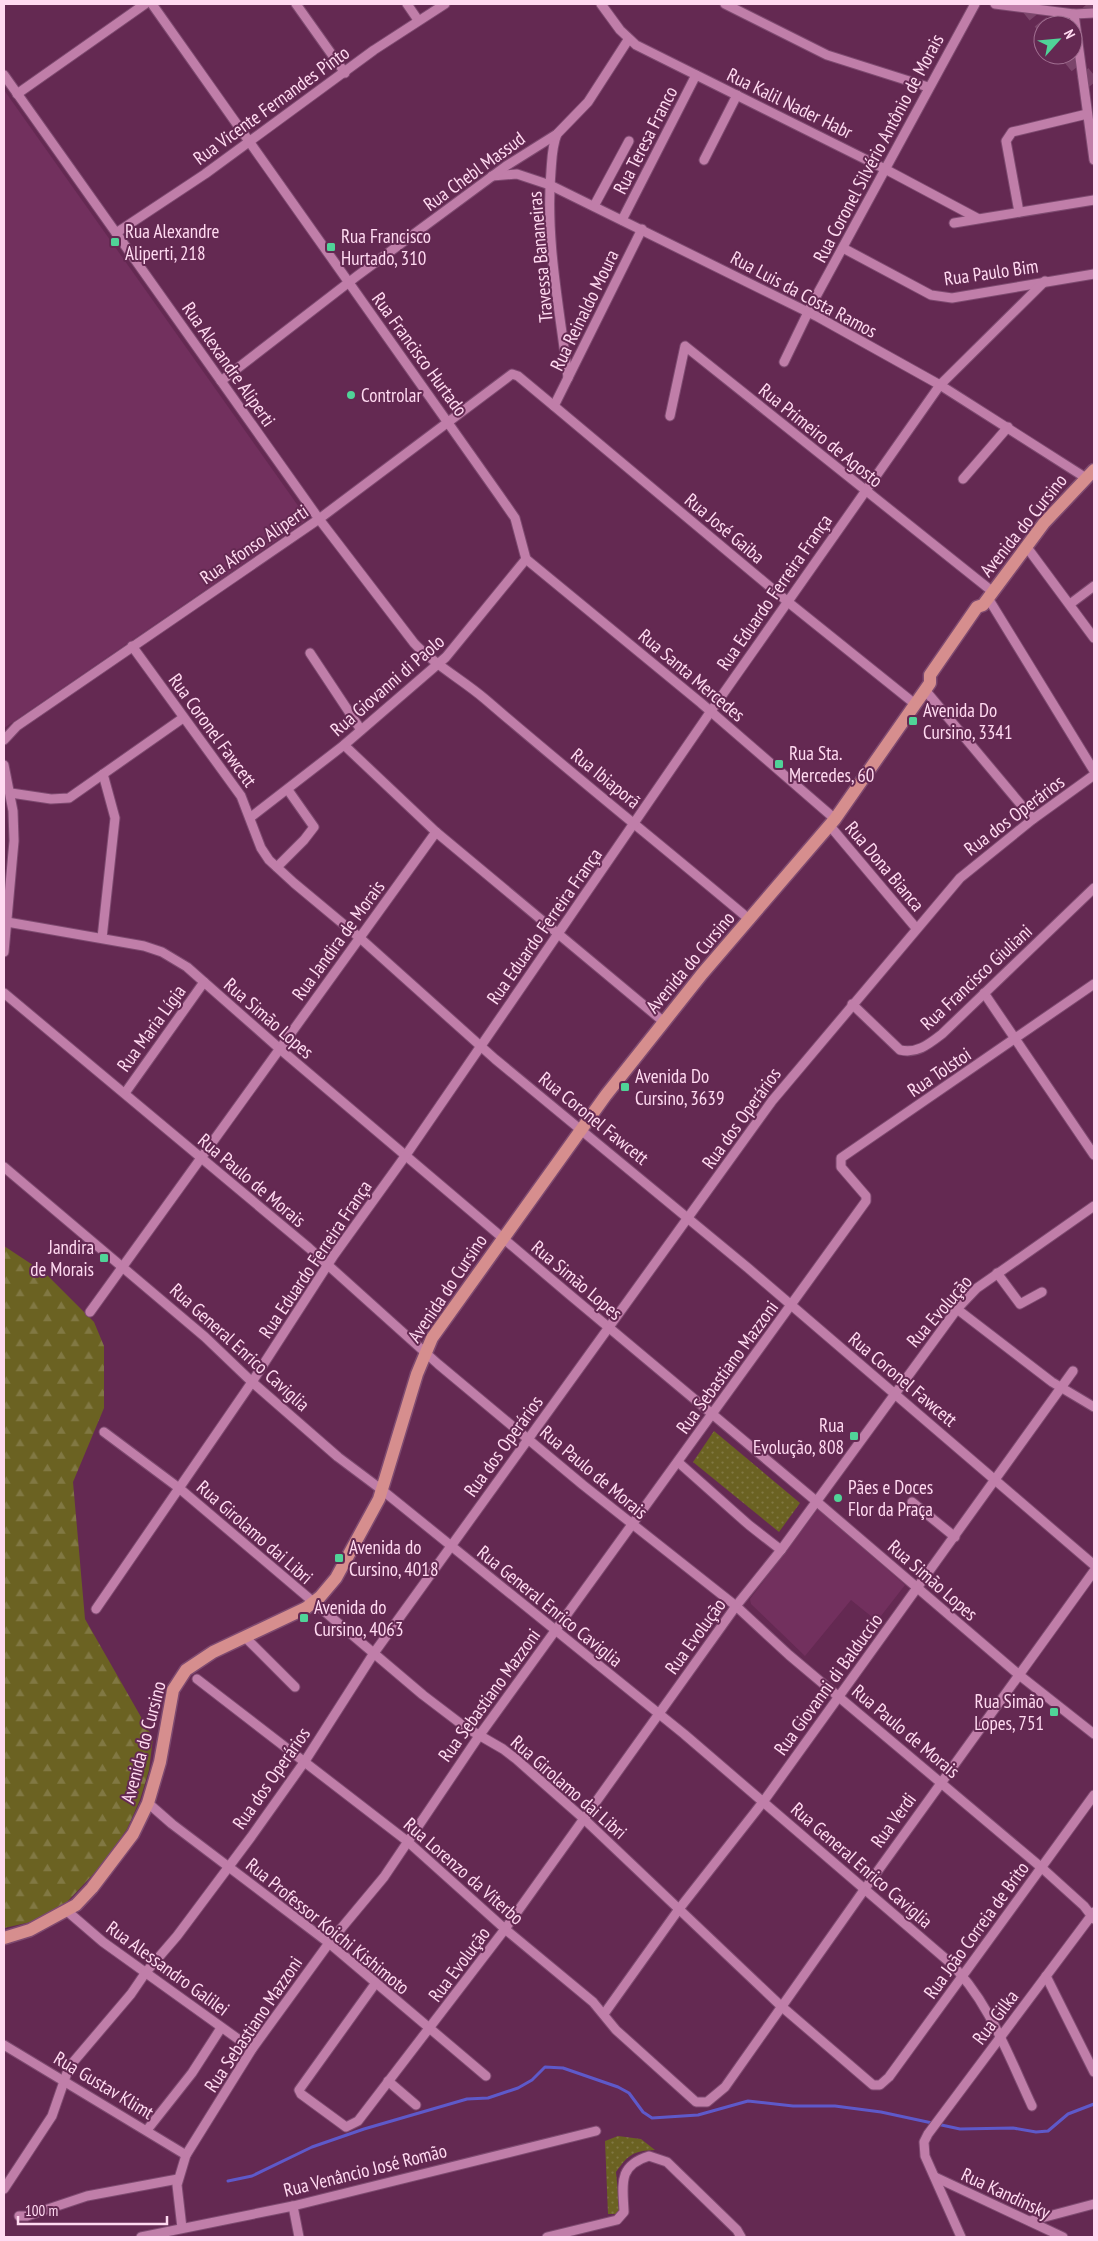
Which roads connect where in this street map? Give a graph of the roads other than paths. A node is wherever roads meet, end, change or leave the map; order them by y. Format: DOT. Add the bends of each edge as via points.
graph roads {
  1 [pos="145,4"];
  2 [pos="152,4"];
  3 [pos="296,4"];
  4 [pos="407,4"];
  5 [pos="445,4"];
  6 [pos="601,4"];
  7 [pos="725,4"];
  8 [pos="975,4"];
  9 [pos="995,4"];
  10 [pos="1094,13"];
  11 [pos="1074,14"];
  12 [pos="418,20"];
  13 [pos="628,40"];
  14 [pos="344,73"];
  15 [pos="696,74"];
  16 [pos="4,75"];
  17 [pos="928,87"];
  18 [pos="17,94"];
  19 [pos="736,95"];
  20 [pos="1087,114"];
  21 [pos="557,134"];
  22 [pos="629,141"];
  23 [pos="249,142"];
  24 [pos="704,160"];
  25 [pos="1094,160"];
  26 [pos="885,169"];
  27 [pos="492,176"];
  28 [pos="550,185"];
  29 [pos="1094,200"];
  30 [pos="594,206"];
  31 [pos="1019,212"];
  32 [pos="977,218"];
  33 [pos="622,220"];
  34 [pos="954,223"];
  35 [pos="642,229"];
  36 [pos="116,233"];
  37 [pos="843,248"];
  38 [pos="1094,274"];
  39 [pos="1045,281"];
  40 [pos="348,283"];
  41 [pos="808,312"];
  42 [pos="784,362"];
  43 [pos="515,375"];
  44 [pos="568,378"];
  45 [pos="221,381"];
  46 [pos="940,385"];
  47 [pos="554,406"];
  48 [pos="670,416"];
  49 [pos="449,423"];
  50 [pos="1008,427"];
  51 [pos="1090,474"];
  52 [pos="963,479"];
  53 [pos="865,491"];
  54 [pos="319,519"];
  55 [pos="1026,546"];
  56 [pos="526,559"];
  57 [pos="1094,586"];
  58 [pos="988,598"];
  59 [pos="788,602"];
  60 [pos="1070,604"];
  61 [pos="1094,638"];
  62 [pos="132,646"];
  63 [pos="310,653"];
  64 [pos="440,663"];
  65 [pos="927,686"];
  66 [pos="915,704"];
  67 [pos="711,712"];
  68 [pos="183,718"];
  69 [pos="361,730"];
  70 [pos="5,738"];
  71 [pos="344,745"];
  72 [pos="4,765"];
  73 [pos="1094,770"];
  74 [pos="103,774"];
  75 [pos="1094,775"];
  76 [pos="288,790"];
  77 [pos="11,793"];
  78 [pos="251,817"];
  79 [pos="1033,819"];
  80 [pos="833,822"];
  81 [pos="634,823"];
  82 [pos="436,832"];
  83 [pos="277,867"];
  84 [pos="1094,888"];
  85 [pos="750,920"];
  86 [pos="7,922"];
  87 [pos="916,928"];
  88 [pos="559,933"];
  89 [pos="102,938"];
  90 [pos="360,938"];
  91 [pos="4,952"];
  92 [pos="204,982"];
  93 [pos="1094,984"];
  94 [pos="4,993"];
  95 [pos="984,993"];
  96 [pos="852,1004"];
  97 [pos="664,1022"];
  98 [pos="1015,1039"];
  99 [pos="481,1046"];
  100 [pos="280,1049"];
  101 [pos="125,1093"];
  102 [pos="583,1130"];
  103 [pos="406,1155"];
  104 [pos="1094,1155"];
  105 [pos="201,1158"];
  106 [pos="4,1167"];
  107 [pos="866,1196"];
  108 [pos="1094,1206"];
  109 [pos="689,1218"];
  110 [pos="504,1239"];
  111 [pos="328,1265"];
  112 [pos="124,1266"];
  113 [pos="998,1273"];
  114 [pos="1042,1292"];
  115 [pos="791,1306"];
  116 [pos="957,1308"];
  117 [pos="90,1312"];
  118 [pos="608,1327"];
  119 [pos="425,1351"];
  120 [pos="1073,1371"];
  121 [pos="252,1382"];
  122 [pos="1062,1388"];
  123 [pos="894,1393"];
  124 [pos="1094,1406"];
  125 [pos="713,1414"];
  126 [pos="104,1432"];
  127 [pos="529,1438"];
  128 [pos="678,1462"];
  129 [pos="997,1479"];
  130 [pos="179,1488"];
  131 [pos="382,1490"];
  132 [pos="816,1501"];
  133 [pos="912,1502"];
  134 [pos="633,1525"];
  135 [pos="955,1537"];
  136 [pos="451,1546"];
  137 [pos="782,1550"];
  138 [pos="1094,1564"];
  139 [pos="1094,1571"];
  140 [pos="918,1589"];
  141 [pos="313,1603"];
  142 [pos="736,1606"];
  143 [pos="96,1609"];
  144 [pos="555,1631"];
  145 [pos="245,1637"];
  146 [pos="374,1653"];
  147 [pos="1018,1674"];
  148 [pos="197,1679"];
  149 [pos="295,1687"];
  150 [pos="838,1696"];
  151 [pos="658,1714"];
  152 [pos="1094,1734"];
  153 [pos="479,1736"];
  154 [pos="304,1761"];
  155 [pos="941,1782"];
  156 [pos="1094,1795"];
  157 [pos="763,1802"];
  158 [pos="148,1803"];
  159 [pos="584,1819"];
  160 [pos="407,1841"];
  161 [pos="227,1866"];
  162 [pos="1042,1868"];
  163 [pos="864,1890"];
  164 [pos="679,1909"];
  165 [pos="67,1911"];
  166 [pos="1093,1915"];
  167 [pos="505,1929"];
  168 [pos="4,1938"];
  169 [pos="328,1943"];
  170 [pos="146,1972"];
  171 [pos="962,1975"];
  172 [pos="1046,1976"];
  173 [pos="375,1984"];
  174 [pos="781,2006"];
  175 [pos="604,2014"];
  176 [pos="221,2028"];
  177 [pos="430,2029"];
  178 [pos="1000,2038"];
  179 [pos="4,2045"];
  180 [pos="252,2049"];
  181 [pos="1094,2072"];
  182 [pos="486,2076"];
  183 [pos="63,2080"];
  184 [pos="388,2081"];
  185 [pos="883,2084"];
  186 [pos="696,2102"];
  187 [pos="416,2105"];
  188 [pos="1032,2106"];
  189 [pos="147,2130"];
  190 [pos="596,2131"];
  191 [pos="186,2155"];
  192 [pos="935,2178"];
  193 [pos="178,2179"];
  194 [pos="4,2189"];
  195 [pos="1094,2204"];
  196 [pos="293,2206"];
  197 [pos="19,2216"];
  198 [pos="1030,2221"];
  199 [pos="182,2228"];
  200 [pos="141,2237"];
  201 [pos="298,2237"];
  202 [pos="547,2237"];
  203 [pos="741,2237"];
  204 [pos="961,2237"];
  205 [pos="1064,2237"];
  1 -- 18 [label="street"];
  2 -- 23 [label="street, Rua Francisco Hurtado"];
  3 -- 14 [label="street"];
  4 -- 12 [label="street"];
  5 -- 12 [label="street, Rua Vicente Fernandes Pinto"];
  6 -- 13 [label="street, Rua Kalil Nader Habr"];
  7 -- 17 [label="street" via="827,55"];
  8 -- 17 [label="street, Rua Coronel Silvério Antônio de Morais"];
  9 -- 11 [label="street"];
  10 -- 11 [label="street"];
  11 -- 20 [label="street"];
  12 -- 14 [label="street, Rua Vicente Fernandes Pinto"];
  13 -- 15 [label="street, Rua Kalil Nader Habr"];
  13 -- 21 [label="street, Rua Chebl Massud" via="588,102"];
  14 -- 23 [label="street, Rua Vicente Fernandes Pinto"];
  15 -- 19 [label="street, Rua Kalil Nader Habr"];
  15 -- 33 [label="street, Rua Teresa Franco"];
  16 -- 18 [label="street, Rua Alexandre Aliperti"];
  17 -- 26 [label="street, Rua Coronel Silvério Antônio de Morais"];
  18 -- 36 [label="street, Rua Alexandre Aliperti"];
  19 -- 24 [label="street"];
  19 -- 26 [label="street, Rua Kalil Nader Habr"];
  20 -- 25 [label="street"];
  20 -- 31 [label="street" via="1012,132 1008,136 1006,141"];
  21 -- 27 [label="street, Rua Chebl Massud"];
  21 -- 28 [label="street, Travessa Bananeiras" via="552,145"];
  22 -- 30 [label="street"];
  23 -- 36 [label="street, Rua Vicente Fernandes Pinto"];
  23 -- 40 [label="street, Rua Francisco Hurtado"];
  26 -- 32 [label="street, Rua Kalil Nader Habr"];
  26 -- 37 [label="street, Rua Coronel Silvério Antônio de Morais"];
  27 -- 28 [label="street, Rua Luis da Costa Ramos" via="517,174"];
  27 -- 40 [label="street, Rua Chebl Massud"];
  28 -- 30 [label="street, Rua Luis da Costa Ramos"];
  28 -- 44 [label="street, Travessa Bananeiras" via="551,239"];
  29 -- 31 [label="street"];
  30 -- 33 [label="street, Rua Luis da Costa Ramos"];
  31 -- 32 [label="street"];
  32 -- 34 [label="street"];
  33 -- 35 [label="street, Rua Luis da Costa Ramos"];
  35 -- 41 [label="street, Rua Luis da Costa Ramos"];
  35 -- 44 [label="street, Rua Reinaldo Moura"];
  36 -- 45 [label="street, Rua Alexandre Aliperti"];
  37 -- 39 [label="street, Rua Paulo Bim" via="940,297 952,298"];
  37 -- 41 [label="street, Rua Coronel Silvério Antônio de Morais"];
  38 -- 39 [label="street, Rua Paulo Bim"];
  39 -- 46 [label="street, Rua Eduardo Ferreira França"];
  40 -- 45 [label="street, Rua Chebl Massud"];
  40 -- 49 [label="street, Rua Francisco Hurtado"];
  41 -- 42 [label="street, Rua Coronel Silvério Antônio de Morais"];
  41 -- 46 [label="street, Rua Luis da Costa Ramos"];
  43 -- 47 [label="street, Rua José Gaiba"];
  43 -- 49 [label="street, Rua Afonso Aliperti" via="508,376"];
  44 -- 47 [label="street, Rua Reinaldo Moura"];
  45 -- 54 [label="street, Rua Alexandre Aliperti"];
  46 -- 50 [label="street, Rua Luis da Costa Ramos"];
  46 -- 53 [label="street, Rua Eduardo Ferreira França"];
  47 -- 59 [label="street, Rua José Gaiba"];
  48 -- 53 [label="street, Rua Primeiro de Agosto" via="685,346"];
  49 -- 54 [label="street, Rua Afonso Aliperti"];
  49 -- 56 [label="street, Rua Francisco Hurtado" via="515,518"];
  50 -- 51 [label="street, Rua Luis da Costa Ramos"];
  50 -- 52 [label="street"];
  51 -- 55 [label="main road, Avenida do Cursino"];
  53 -- 58 [label="street, Rua Primeiro de Agosto"];
  53 -- 59 [label="street, Rua Eduardo Ferreira França"];
  54 -- 62 [label="street, Rua Afonso Aliperti"];
  54 -- 64 [label="street, Rua Alexandre Aliperti" via="414,643"];
  55 -- 58 [label="main road, Avenida do Cursino"];
  55 -- 60 [label="street"];
  56 -- 64 [label="street, Rua Giovanni di Paolo"];
  56 -- 67 [label="street, Rua Santa Mercedes"];
  57 -- 60 [label="street"];
  58 -- 65 [label="main road, Avenida do Cursino" via="983,611 936,680"];
  58 -- 73 [label="street"];
  59 -- 66 [label="street, Rua José Gaiba"];
  59 -- 67 [label="street, Rua Eduardo Ferreira França"];
  60 -- 61 [label="street"];
  62 -- 68 [label="street, Rua Coronel Fawcett"];
  62 -- 70 [label="street, Rua Afonso Aliperti"];
  63 -- 69 [label="street"];
  64 -- 69 [label="street, Rua Giovanni di Paolo"];
  64 -- 81 [label="street, Rua Ibiaporã"];
  65 -- 66 [label="main road, Avenida do Cursino"];
  65 -- 79 [label="street"];
  66 -- 80 [label="main road, Avenida do Cursino"];
  67 -- 80 [label="street, Rua Santa Mercedes"];
  67 -- 81 [label="street, Rua Eduardo Ferreira França"];
  68 -- 74 [label="street"];
  68 -- 78 [label="street, Rua Coronel Fawcett" via="218,761"];
  69 -- 71 [label="street, Rua Giovanni di Paolo"];
  71 -- 76 [label="street, Rua Giovanni di Paolo"];
  71 -- 82 [label="street"];
  72 -- 77 [label="street"];
  74 -- 77 [label="street" via="69,798 51,799"];
  74 -- 89 [label="street" via="115,818"];
  75 -- 79 [label="street, Rua dos Operários"];
  76 -- 78 [label="street, Rua Giovanni di Paolo"];
  76 -- 83 [label="street" via="314,826"];
  77 -- 86 [label="street" via="14,841"];
  78 -- 83 [label="street, Rua Coronel Fawcett" via="261,848"];
  79 -- 87 [label="street, Rua dos Operários" via="960,878"];
  80 -- 85 [label="main road, Avenida do Cursino"];
  80 -- 87 [label="street, Rua Dona Bianca"];
  81 -- 85 [label="street, Rua Ibiaporã"];
  81 -- 88 [label="street, Rua Eduardo Ferreira França"];
  82 -- 88 [label="street"];
  82 -- 90 [label="street, Rua Jandira de Morais"];
  83 -- 90 [label="street, Rua Coronel Fawcett"];
  84 -- 95 [label="street, Rua Francisco Giuliani"];
  85 -- 97 [label="main road, Avenida do Cursino"];
  86 -- 89 [label="street, Rua Simão Lopes"];
  86 -- 91 [label="street"];
  87 -- 96 [label="street, Rua dos Operários"];
  88 -- 97 [label="street"];
  88 -- 99 [label="street, Rua Eduardo Ferreira França"];
  89 -- 92 [label="street, Rua Simão Lopes" via="162,952 188,967"];
  90 -- 99 [label="street, Rua Coronel Fawcett"];
  90 -- 100 [label="street, Rua Jandira de Morais"];
  92 -- 100 [label="street, Rua Simão Lopes"];
  92 -- 101 [label="street, Rua Maria Lígia"];
  93 -- 98 [label="street, Rua Tolstoi"];
  94 -- 101 [label="street, Rua Paulo de Morais"];
  95 -- 96 [label="street, Rua Francisco Giuliani" via="942,1034 925,1046 908,1052 892,1044"];
  95 -- 98 [label="street"];
  96 -- 109 [label="street, Rua dos Operários" via="772,1101"];
  97 -- 102 [label="main road, Avenida do Cursino" via="606,1095"];
  98 -- 104 [label="street"];
  98 -- 107 [label="street, Rua Tolstoi" via="841,1158 841,1167"];
  99 -- 102 [label="street, Rua Coronel Fawcett"];
  99 -- 103 [label="street, Rua Eduardo Ferreira França"];
  100 -- 103 [label="street, Rua Simão Lopes"];
  100 -- 105 [label="street, Rua Jandira de Morais"];
  101 -- 105 [label="street, Rua Paulo de Morais"];
  102 -- 109 [label="street, Rua Coronel Fawcett"];
  102 -- 110 [label="main road, Avenida do Cursino"];
  103 -- 110 [label="street, Rua Simão Lopes"];
  103 -- 111 [label="street, Rua Eduardo Ferreira França"];
  105 -- 111 [label="street, Rua Paulo de Morais"];
  105 -- 112 [label="street, Rua Jandira de Morais"];
  106 -- 112 [label="street, Rua General Enrico Caviglia"];
  107 -- 115 [label="street, Rua Sebastiano Mazzoni" via="866,1201"];
  108 -- 113 [label="street, Rua Evolução"];
  109 -- 115 [label="street, Rua Coronel Fawcett"];
  109 -- 118 [label="street, Rua dos Operários"];
  110 -- 118 [label="street, Rua Simão Lopes"];
  110 -- 119 [label="main road, Avenida do Cursino"];
  111 -- 119 [label="street, Rua Paulo de Morais"];
  111 -- 121 [label="street, Rua Eduardo Ferreira França"];
  112 -- 117 [label="street, Rua Jandira de Morais"];
  112 -- 121 [label="street, Rua General Enrico Caviglia"];
  113 -- 114 [label="street" via="1020,1304"];
  113 -- 116 [label="street, Rua Evolução"];
  115 -- 123 [label="street, Rua Coronel Fawcett"];
  115 -- 125 [label="street, Rua Sebastiano Mazzoni"];
  116 -- 122 [label="street"];
  116 -- 123 [label="street, Rua Evolução"];
  118 -- 125 [label="street, Rua Simão Lopes"];
  118 -- 127 [label="street, Rua dos Operários"];
  119 -- 127 [label="street, Rua Paulo de Morais"];
  119 -- 131 [label="main road, Avenida do Cursino"];
  120 -- 122 [label="street, Rua Giovanni di Balduccio"];
  121 -- 130 [label="street, Rua Eduardo Ferreira França"];
  121 -- 131 [label="street, Rua General Enrico Caviglia" via="338,1457"];
  122 -- 124 [label="street"];
  122 -- 129 [label="street, Rua Giovanni di Balduccio"];
  123 -- 129 [label="street, Rua Coronel Fawcett"];
  123 -- 132 [label="street, Rua Evolução"];
  125 -- 128 [label="street, Rua Sebastiano Mazzoni"];
  125 -- 132 [label="street, Rua Simão Lopes"];
  126 -- 130 [label="street, Rua Girolamo dai Libri"];
  127 -- 134 [label="street, Rua Paulo de Morais"];
  127 -- 136 [label="street, Rua dos Operários"];
  128 -- 134 [label="street, Rua Sebastiano Mazzoni"];
  128 -- 137 [label="street" via="748,1525"];
  129 -- 135 [label="street, Rua Giovanni di Balduccio"];
  129 -- 138 [label="street, Rua Coronel Fawcett"];
  130 -- 141 [label="street, Rua Girolamo dai Libri"];
  130 -- 143 [label="street, Rua Eduardo Ferreira França"];
  131 -- 136 [label="street, Rua General Enrico Caviglia"];
  131 -- 141 [label="main road, Avenida do Cursino" via="346,1564"];
  132 -- 137 [label="street, Rua Evolução"];
  132 -- 140 [label="street, Rua Simão Lopes"];
  133 -- 135 [label="street"];
  134 -- 142 [label="street, Rua Paulo de Morais"];
  134 -- 144 [label="street, Rua Sebastiano Mazzoni"];
  135 -- 140 [label="street, Rua Giovanni di Balduccio"];
  136 -- 144 [label="street, Rua General Enrico Caviglia"];
  136 -- 146 [label="street, Rua dos Operários"];
  137 -- 142 [label="street, Rua Evolução"];
  139 -- 147 [label="street, Rua Verdi"];
  140 -- 147 [label="street, Rua Simão Lopes"];
  140 -- 150 [label="street, Rua Giovanni di Balduccio"];
  141 -- 145 [label="main road, Avenida do Cursino"];
  141 -- 146 [label="street, Rua Girolamo dai Libri"];
  142 -- 150 [label="street, Rua Paulo de Morais"];
  142 -- 151 [label="street, Rua Evolução"];
  144 -- 151 [label="street, Rua General Enrico Caviglia"];
  144 -- 153 [label="street, Rua Sebastiano Mazzoni"];
  145 -- 149 [label="street"];
  145 -- 158 [label="main road, Avenida do Cursino" via="201,1659 176,1682"];
  146 -- 153 [label="street, Rua Girolamo dai Libri" via="423,1695"];
  146 -- 154 [label="street, Rua dos Operários"];
  147 -- 152 [label="street, Rua Simão Lopes"];
  147 -- 155 [label="street, Rua Verdi"];
  148 -- 154 [label="street, Rua Lorenzo da Viterbo"];
  150 -- 155 [label="street, Rua Paulo de Morais"];
  150 -- 157 [label="street, Rua Giovanni di Balduccio"];
  151 -- 157 [label="street, Rua General Enrico Caviglia"];
  151 -- 159 [label="street, Rua Evolução"];
  153 -- 159 [label="street, Rua Girolamo dai Libri" via="503,1749"];
  153 -- 160 [label="street, Rua Sebastiano Mazzoni"];
  154 -- 160 [label="street, Rua Lorenzo da Viterbo"];
  154 -- 161 [label="street, Rua dos Operários"];
  155 -- 162 [label="street, Rua Paulo de Morais"];
  155 -- 163 [label="street, Rua Verdi"];
  156 -- 162 [label="street, Rua João Correia de Brito"];
  157 -- 163 [label="street, Rua General Enrico Caviglia"];
  157 -- 164 [label="street, Rua Giovanni di Balduccio"];
  158 -- 161 [label="street, Rua Professor Koichi Kishimoto"];
  158 -- 165 [label="main road, Avenida do Cursino" via="133,1834 107,1870"];
  159 -- 164 [label="street, Rua Girolamo dai Libri"];
  159 -- 167 [label="street, Rua Evolução"];
  160 -- 167 [label="street, Rua Lorenzo da Viterbo"];
  160 -- 169 [label="street, Rua Sebastiano Mazzoni" via="374,1890"];
  161 -- 169 [label="street, Rua Professor Koichi Kishimoto"];
  161 -- 170 [label="street, Rua dos Operários" via="177,1936"];
  162 -- 166 [label="street, Rua Paulo de Morais"];
  162 -- 171 [label="street, Rua João Correia de Brito"];
  163 -- 171 [label="street, Rua General Enrico Caviglia"];
  163 -- 174 [label="street, Rua Verdi"];
  164 -- 174 [label="street, Rua Girolamo dai Libri"];
  164 -- 175 [label="street, Rua Giovanni di Balduccio"];
  165 -- 168 [label="main road, Avenida do Cursino" via="30,1930"];
  165 -- 170 [label="street, Rua Alessandro Galilei" via="103,1942"];
  166 -- 172 [label="street, Rua Gilka"];
  167 -- 175 [label="street, Rua Lorenzo da Viterbo" via="588,1996"];
  167 -- 177 [label="street, Rua Evolução"];
  169 -- 173 [label="street, Rua Professor Koichi Kishimoto"];
  169 -- 180 [label="street, Rua Sebastiano Mazzoni"];
  170 -- 176 [label="street, Rua Alessandro Galilei"];
  170 -- 183 [label="street, Rua dos Operários" via="116,2014 85,2046"];
  171 -- 178 [label="street, Rua General Enrico Caviglia"];
  171 -- 185 [label="street, Rua João Correia de Brito"];
  172 -- 178 [label="street, Rua Gilka"];
  172 -- 181 [label="street"];
  173 -- 177 [label="street, Rua Professor Koichi Kishimoto"];
  173 -- 184 [label="street, Rua Evolução" via="299,2092 343,2126 355,2127"];
  174 -- 185 [label="street, Rua Girolamo dai Libri" via="869,2082 876,2086"];
  174 -- 186 [label="street, Rua Verdi" via="725,2087 707,2102"];
  175 -- 186 [label="street, Rua Lorenzo da Viterbo" via="616,2030"];
  176 -- 180 [label="street, Rua Alessandro Galilei"];
  176 -- 189 [label="street"];
  177 -- 182 [label="street, Rua Professor Koichi Kishimoto"];
  177 -- 184 [label="street, Rua Evolução"];
  178 -- 188 [label="street, Rua General Enrico Caviglia"];
  178 -- 192 [label="street, Rua Gilka" via="926,2138 925,2156"];
  179 -- 183 [label="street, Rua Gustav Klimt"];
  180 -- 191 [label="street, Rua Sebastiano Mazzoni"];
  183 -- 189 [label="street, Rua Gustav Klimt"];
  183 -- 194 [label="street, Rua dos Operários" via="52,2116"];
  184 -- 187 [label="street"];
  189 -- 191 [label="street, Rua Gustav Klimt"];
  190 -- 196 [label="street, Rua Venâncio José Romão"];
  191 -- 193 [label="street, Rua Sebastiano Mazzoni"];
  192 -- 198 [label="street, Rua Kandinsky"];
  192 -- 204 [label="street"];
  193 -- 197 [label="street" via="87,2196"];
  193 -- 199 [label="street, Rua Sebastiano Mazzoni" via="177,2203"];
  195 -- 198 [label="street"];
  196 -- 199 [label="street, Rua Venâncio José Romão"];
  196 -- 201 [label="street"];
  198 -- 205 [label="street, Rua Kandinsky"];
  199 -- 200 [label="street, Rua Venâncio José Romão"];
  202 -- 203 [label="street" via="617,2220 624,2212 622,2189 627,2169 649,2156 667,2162"];
}
